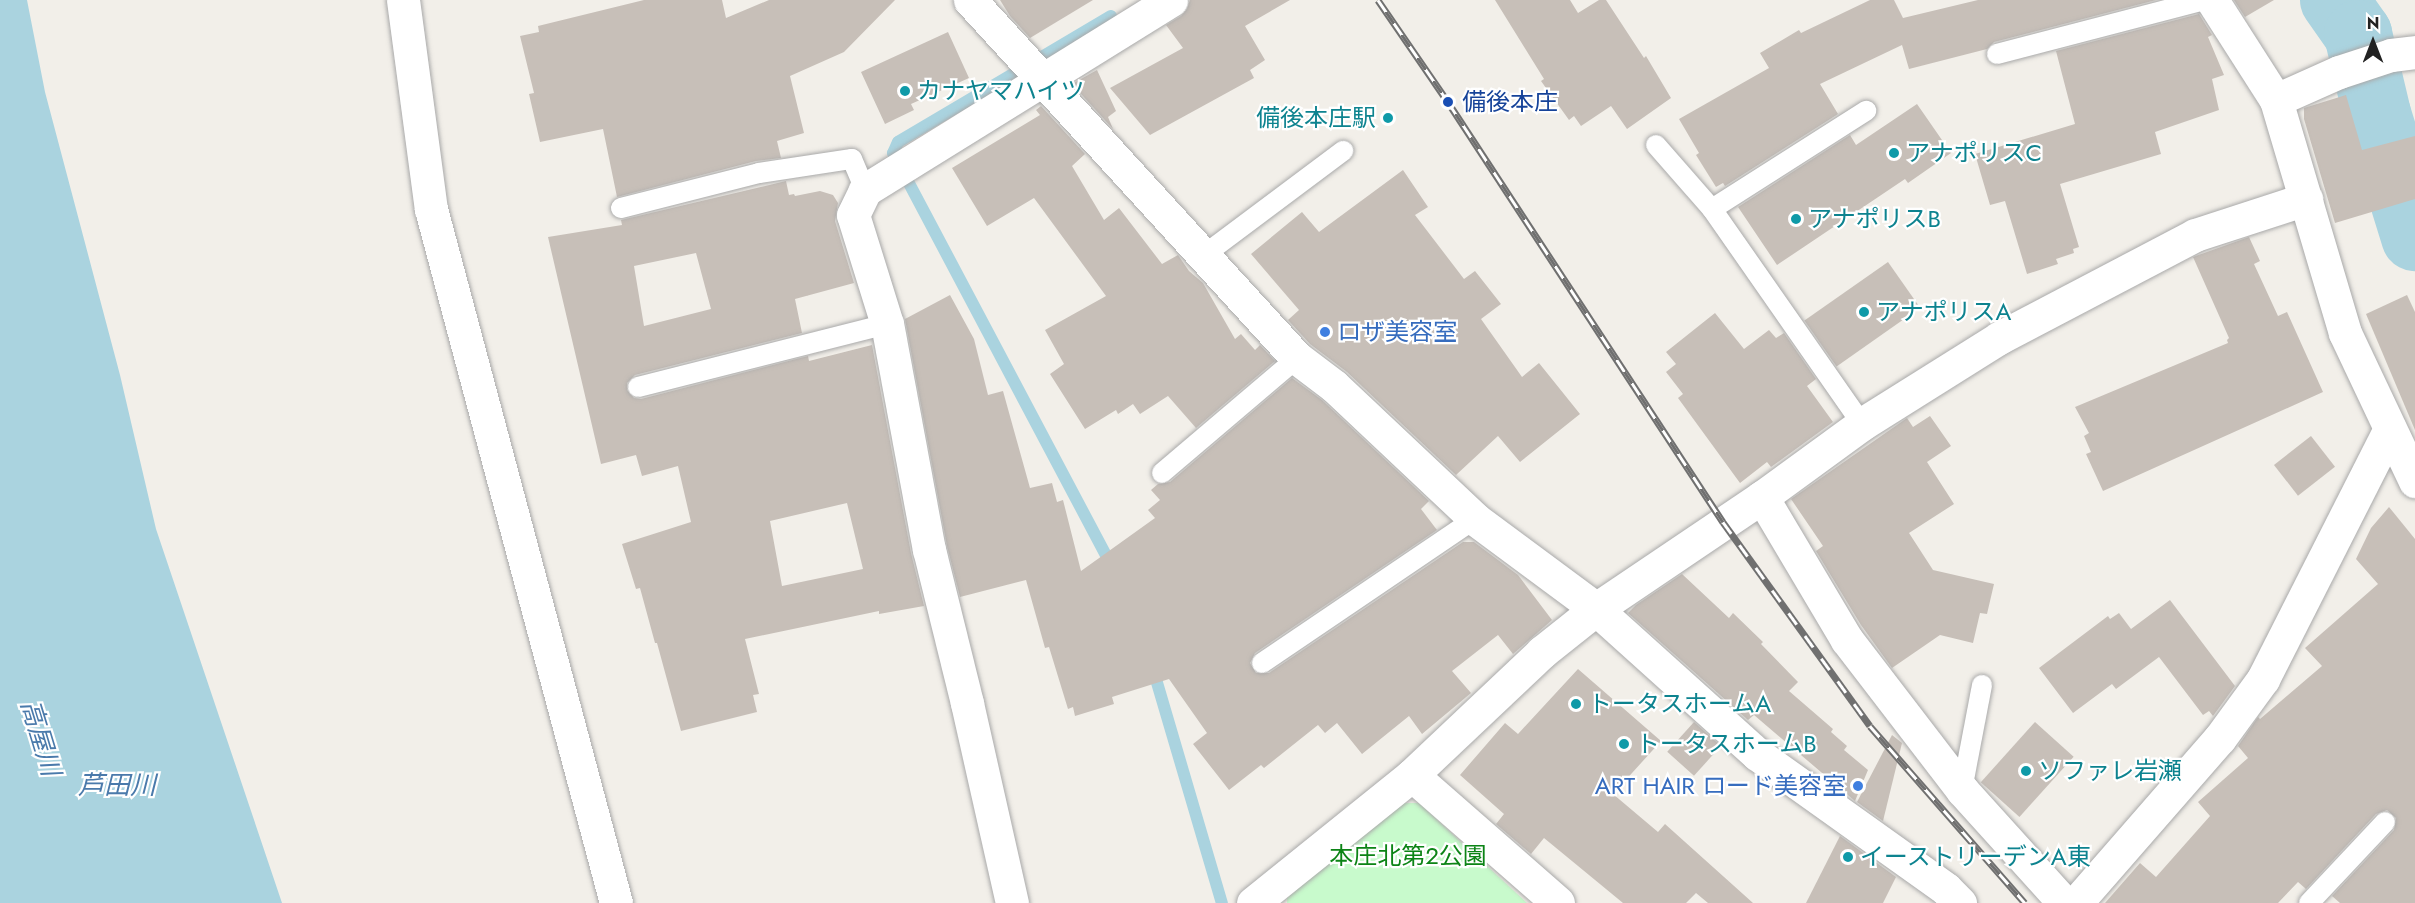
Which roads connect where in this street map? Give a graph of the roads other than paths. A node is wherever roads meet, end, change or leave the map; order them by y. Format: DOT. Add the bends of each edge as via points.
graph roads {
  1 [pos="403,0"];
  2 [pos="970,0"];
  3 [pos="1171,0"];
  4 [pos="2204,0"];
  5 [pos="2212,0"];
  6 [pos="2403,53"];
  7 [pos="1997,54"];
  8 [pos="1032,68"];
  9 [pos="2276,100"];
  10 [pos="1866,111"];
  11 [pos="1656,145"];
  12 [pos="1343,151"];
  13 [pos="887,176"];
  14 [pos="2306,199"];
  15 [pos="621,208"];
  16 [pos="1712,209"];
  17 [pos="1204,255"];
  18 [pos="887,324"];
  19 [pos="1298,358"];
  20 [pos="639,387"];
  21 [pos="1862,424"];
  22 [pos="2390,429"];
  23 [pos="1162,473"];
  24 [pos="2415,481"];
  25 [pos="1762,497"];
  26 [pos="1475,519"];
  27 [pos="1596,609"];
  28 [pos="1262,663"];
  29 [pos="1982,685"];
  30 [pos="1412,775"];
  31 [pos="1962,790"];
  32 [pos="2385,822"];
  33 [pos="1947,898"];
  34 [pos="1255,902"];
  35 [pos="616,903"];
  36 [pos="1012,903"];
  37 [pos="1558,903"];
  38 [pos="2064,903"];
  39 [pos="2076,903"];
  40 [pos="2309,903"];
  1 -- 35 [label="street" via="431,209"];
  2 -- 8 [label="street"];
  3 -- 8 [label="street"];
  4 -- 7 [label="lane"];
  5 -- 9 [label="street"];
  6 -- 9 [label="street" via="2339,72"];
  8 -- 13 [label="street"];
  8 -- 17 [label="street"];
  9 -- 14 [label="street"];
  10 -- 16 [label="lane"];
  11 -- 16 [label="lane"];
  12 -- 17 [label="lane"];
  13 -- 15 [label="lane" via="852,159 759,173"];
  13 -- 18 [label="street" via="853,215"];
  14 -- 21 [label="street" via="2196,235 1999,338"];
  14 -- 22 [label="street" via="2345,333"];
  16 -- 21 [label="lane"];
  17 -- 19 [label="street"];
  18 -- 20 [label="lane"];
  18 -- 36 [label="street" via="929,550"];
  19 -- 23 [label="lane"];
  19 -- 26 [label="street" via="1334,386"];
  21 -- 25 [label="street"];
  22 -- 24 [label="street"];
  22 -- 39 [label="street" via="2263,679 2220,738"];
  25 -- 27 [label="street"];
  25 -- 31 [label="street" via="1847,640"];
  26 -- 27 [label="street"];
  26 -- 28 [label="lane"];
  27 -- 30 [label="street" via="1542,651"];
  27 -- 33 [label="street" via="1757,754"];
  29 -- 31 [label="lane"];
  30 -- 34 [label="street"];
  30 -- 37 [label="street"];
  31 -- 38 [label="street"];
  32 -- 40 [label="lane"];
}
